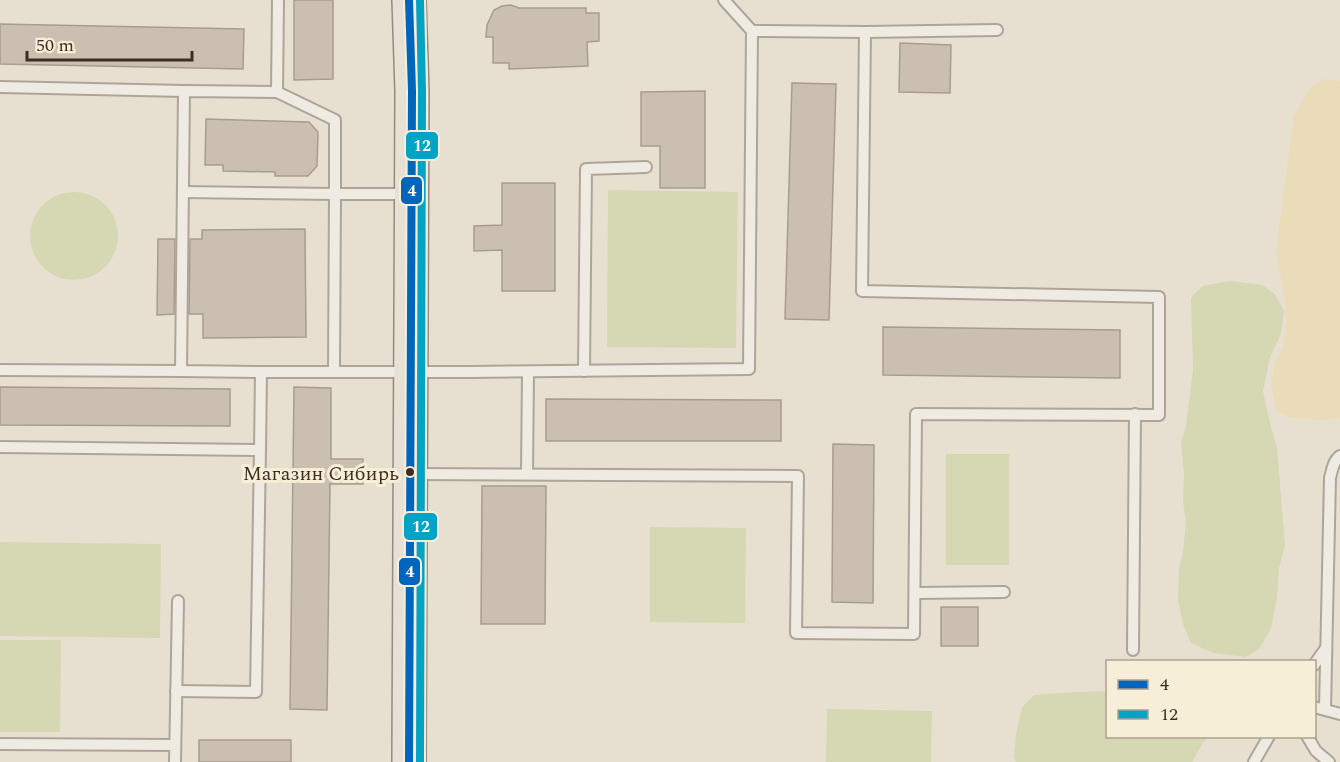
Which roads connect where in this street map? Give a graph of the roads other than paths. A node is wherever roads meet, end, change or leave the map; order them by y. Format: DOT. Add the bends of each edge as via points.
graph roads {
  1 [pos="278,0"];
  2 [pos="409,0"];
  3 [pos="724,0"];
  4 [pos="997,30"];
  5 [pos="752,31"];
  6 [pos="865,32"];
  7 [pos="0,87"];
  8 [pos="184,91"];
  9 [pos="277,92"];
  10 [pos="646,167"];
  11 [pos="183,192"];
  12 [pos="335,194"];
  13 [pos="411,194"];
  14 [pos="0,370"];
  15 [pos="181,371"];
  16 [pos="584,371"];
  17 [pos="261,372"];
  18 [pos="334,372"];
  19 [pos="411,372"];
  20 [pos="528,372"];
  21 [pos="1135,414"];
  22 [pos="0,447"];
  23 [pos="260,450"];
  24 [pos="1340,456"];
  25 [pos="411,474"];
  26 [pos="527,474"];
  27 [pos="1004,592"];
  28 [pos="915,593"];
  29 [pos="178,601"];
  30 [pos="1326,647"];
  31 [pos="1133,650"];
  32 [pos="1316,662"];
  33 [pos="176,691"];
  34 [pos="1320,708"];
  35 [pos="1340,714"];
  36 [pos="1268,738"];
  37 [pos="1308,738"];
  38 [pos="0,744"];
  39 [pos="175,745"];
  40 [pos="175,762"];
  41 [pos="409,762"];
  42 [pos="1254,762"];
  43 [pos="1329,762"];
  1 -- 9 [label="lane"];
  2 -- 13 [label="main road"];
  3 -- 5 [label="lane"];
  4 -- 6 [label="lane"];
  5 -- 6 [label="lane"];
  5 -- 16 [label="lane" via="749,369"];
  6 -- 21 [label="lane" via="862,291 1160,297 1159,415"];
  7 -- 8 [label="lane"];
  8 -- 9 [label="lane"];
  8 -- 11 [label="lane"];
  9 -- 12 [label="lane" via="335,120"];
  10 -- 16 [label="lane" via="586,169"];
  11 -- 12 [label="lane"];
  11 -- 15 [label="lane"];
  12 -- 13 [label="lane"];
  12 -- 18 [label="lane"];
  13 -- 19 [label="main road"];
  14 -- 15 [label="lane"];
  15 -- 17 [label="lane"];
  16 -- 20 [label="lane"];
  17 -- 18 [label="lane"];
  17 -- 23 [label="lane"];
  18 -- 19 [label="lane"];
  19 -- 20 [label="lane"];
  19 -- 25 [label="main road"];
  20 -- 26 [label="lane"];
  21 -- 28 [label="lane" via="916,414"];
  21 -- 31 [label="lane"];
  22 -- 23 [label="lane"];
  23 -- 33 [label="lane" via="256,692"];
  24 -- 30 [label="lane" via="1330,478"];
  25 -- 26 [label="lane"];
  25 -- 41 [label="main road"];
  26 -- 28 [label="lane" via="798,476 796,633 914,634"];
  27 -- 28 [label="lane"];
  29 -- 33 [label="lane"];
  30 -- 32 [label="lane"];
  30 -- 34 [label="lane"];
  33 -- 39 [label="lane"];
  34 -- 35 [label="lane"];
  36 -- 42 [label="lane"];
  37 -- 43 [label="lane"];
  38 -- 39 [label="lane"];
  39 -- 40 [label="lane"];
}
